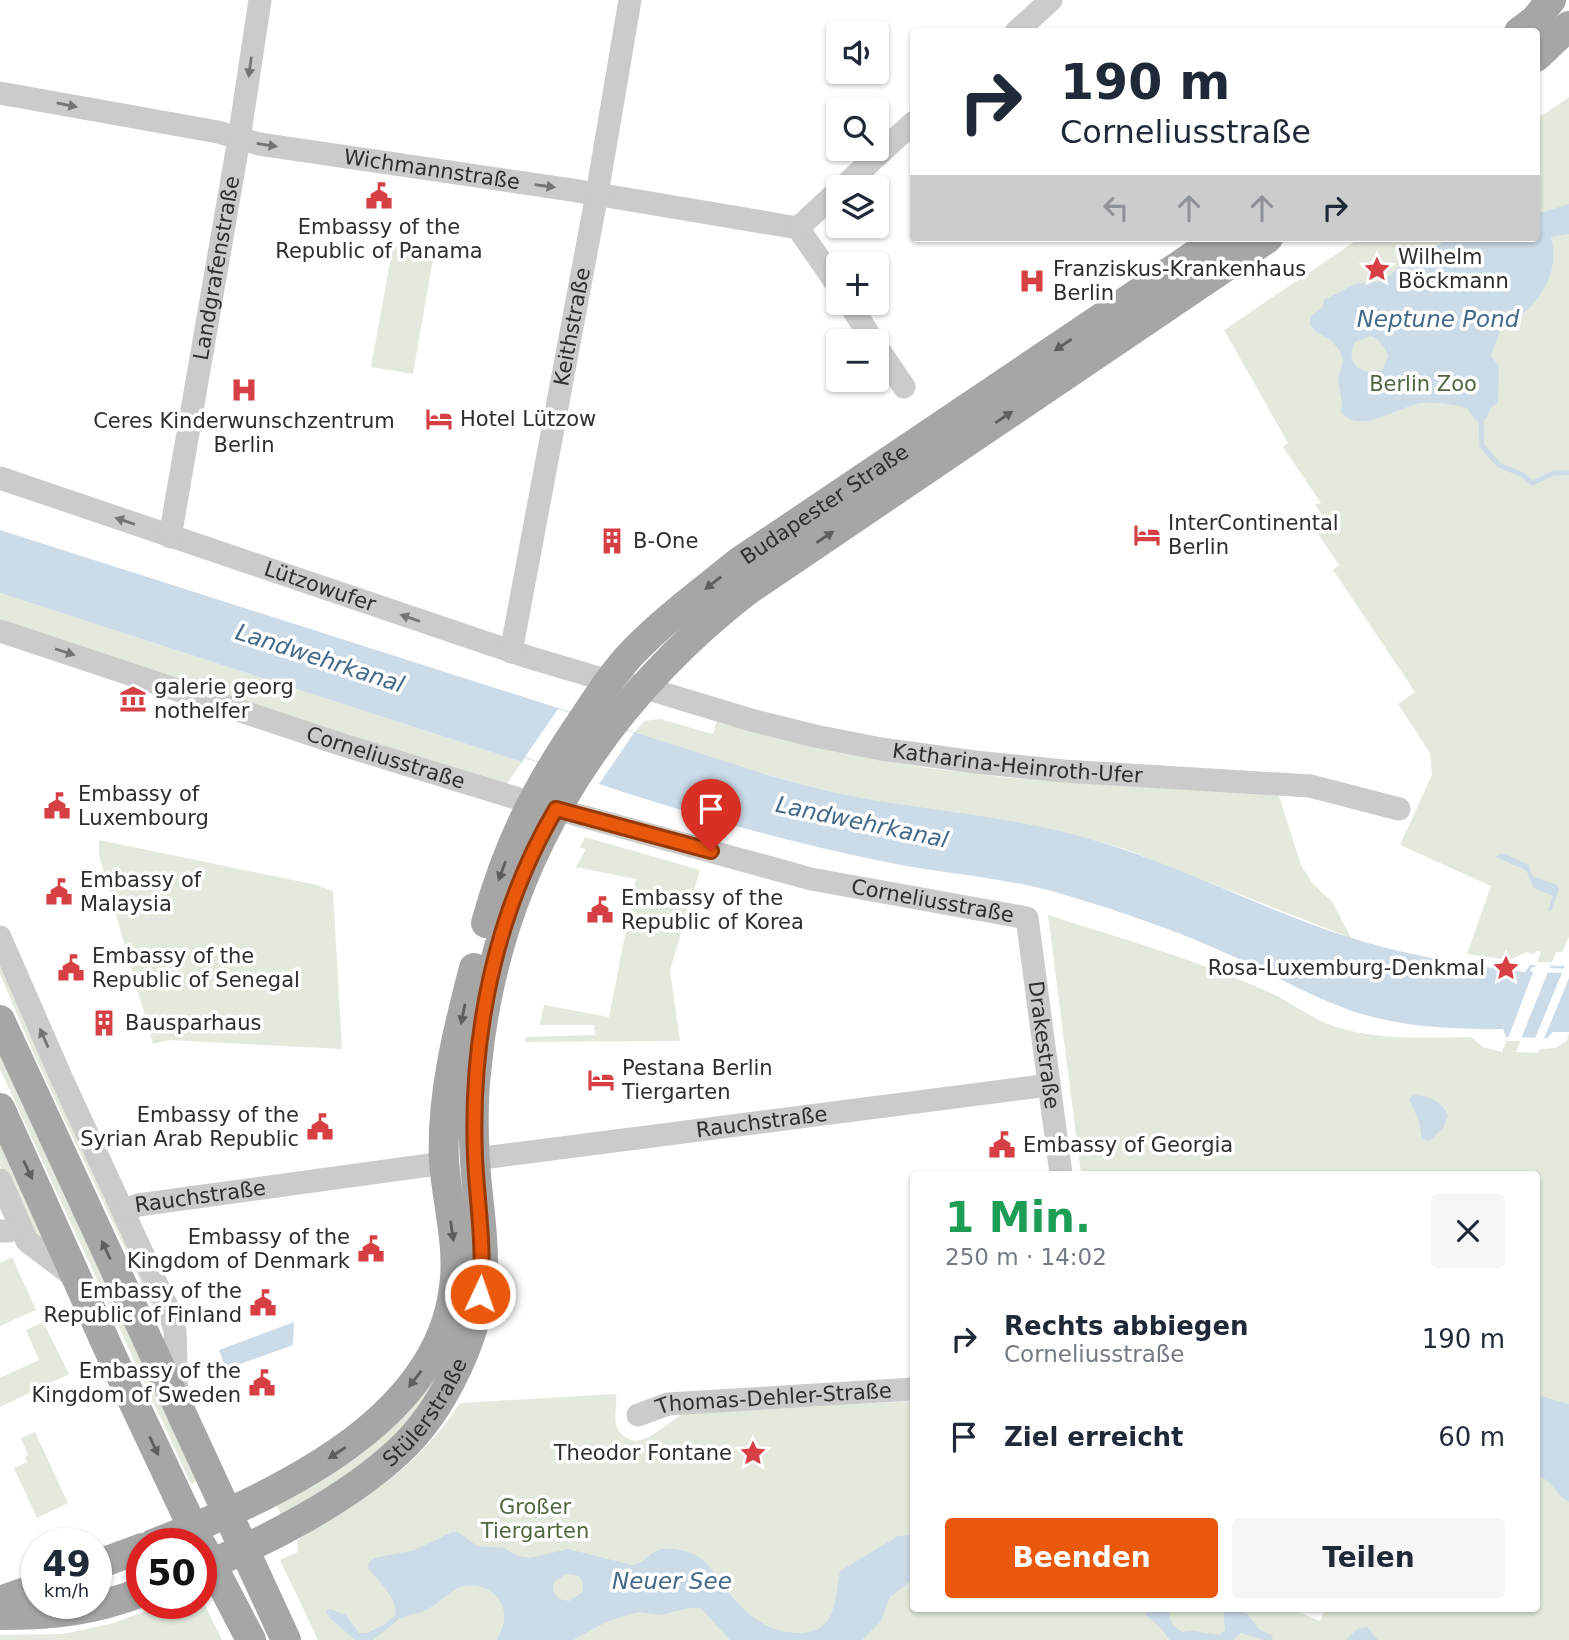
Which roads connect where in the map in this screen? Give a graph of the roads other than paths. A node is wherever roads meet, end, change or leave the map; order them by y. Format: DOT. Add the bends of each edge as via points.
graph roads {
  1 [pos="260,0"];
  2 [pos="630,0"];
  3 [pos="1051,0"];
  4 [pos="1551,0"];
  5 [pos="1569,26"];
  6 [pos="1020,28"];
  7 [pos="1524,28"];
  8 [pos="1540,53"];
  9 [pos="0,93"];
  10 [pos="910,126"];
  11 [pos="239,139"];
  12 [pos="856,175"];
  13 [pos="597,194"];
  14 [pos="826,202"];
  15 [pos="798,228"];
  16 [pos="1215,242"];
  17 [pos="1261,242"];
  18 [pos="826,269"];
  19 [pos="1102,335"];
  20 [pos="889,365"];
  21 [pos="904,387"];
  22 [pos="0,478"];
  23 [pos="170,537"];
  24 [pos="0,631"];
  25 [pos="512,652"];
  26 [pos="609,681"];
  27 [pos="642,687"];
  28 [pos="597,722"];
  29 [pos="544,806"];
  30 [pos="1399,809"];
  31 [pos="1027,918"];
  32 [pos="0,937"];
  33 [pos="0,1020"];
  34 [pos="1049,1085"];
  35 [pos="0,1108"];
  36 [pos="475,1159"];
  37 [pos="444,1163"];
  38 [pos="1061,1171"];
  39 [pos="0,1180"];
  40 [pos="123,1212"];
  41 [pos="10,1228"];
  42 [pos="79,1281"];
  43 [pos="910,1389"];
  44 [pos="177,1400"];
  45 [pos="638,1415"];
  46 [pos="225,1512"];
  47 [pos="191,1528"];
  48 [pos="215,1528"];
  49 [pos="217,1550"];
  50 [pos="243,1550"];
  51 [pos="217,1579"];
  52 [pos="21,1594"];
  53 [pos="126,1598"];
  54 [pos="0,1601"];
  55 [pos="0,1615"];
  56 [pos="251,1640"];
  57 [pos="286,1640"];
  1 -- 11 [label="street, Landgrafenstraße, one-way"];
  2 -- 13 [label="street, Keithstraße"];
  3 -- 6 [label="street"];
  4 -- 7 [label="main road"];
  5 -- 8 [label="main road"];
  9 -- 11 [label="street, Wichmannstraße, one-way"];
  10 -- 12 [label="street"];
  11 -- 13 [label="street, Wichmannstraße, one-way"];
  11 -- 23 [label="street, Landgrafenstraße"];
  13 -- 15 [label="street, Wichmannstraße"];
  13 -- 25 [label="street, Keithstraße"];
  14 -- 15 [label="street"];
  15 -- 18 [label="street"];
  16 -- 19 [label="main road, Budapester Straße"];
  17 -- 19 [label="main road, Budapester Straße"];
  19 -- 26 [label="main road, Budapester Straße, one-way" via="739,562 642,642"];
  27 -- 19 [label="main road, Budapester Straße, one-way" via="699,629 748,590"];
  20 -- 21 [label="street"];
  23 -- 22 [label="street, Lützowufer, one-way"];
  25 -- 23 [label="street, Lützowufer, one-way"];
  24 -- 29 [label="street, Corneliusstraße, one-way"];
  25 -- 26 [label="street, Lützowufer"];
  26 -- 27 [label="street, Lützowufer"];
  26 -- 28 [label="main road, Budapester Straße"];
  27 -- 28 [label="main road, Budapester Straße"];
  27 -- 30 [label="street, Katharina-Heinroth-Ufer" via="751,720 881,749 1064,771 1310,786"];
  28 -- 29 [label="main road, Stülerstraße"];
  29 -- 31 [label="street, Corneliusstraße" via="811,879"];
  29 -- 36 [label="main road, Stülerstraße" via="490,983 477,1064"];
  29 -- 37 [label="main road, Stülerstraße, one-way" via="513,840 499,876 467,997 444,1113"];
  31 -- 34 [label="street, Drakestraße"];
  40 -- 32 [label="street, one-way"];
  44 -- 33 [label="main road, one-way"];
  34 -- 36 [label="street, Rauchstraße"];
  34 -- 38 [label="street, Drakestraße"];
  35 -- 42 [label="main road, one-way"];
  36 -- 37 [label="main road"];
  36 -- 50 [label="main road, Stülerstraße" via="483,1269 480,1294 467,1347 445,1391 400,1450 358,1484"];
  37 -- 40 [label="street, Rauchstraße" via="138,1205"];
  37 -- 46 [label="main road, Stülerstraße, one-way" via="455,1285 448,1319 433,1354 389,1410 347,1446"];
  39 -- 41 [label="street"];
  40 -- 44 [label="street" via="170,1313 175,1331"];
  41 -- 42 [label="street"];
  42 -- 47 [label="main road, one-way"];
  43 -- 45 [label="street, Thomas-Dehler-Straße" via="668,1404"];
  44 -- 46 [label="main road"];
  46 -- 48 [label="main road, Stülerstraße"];
  46 -- 50 [label="main road"];
  49 -- 50 [label="main road, Stülerstraße"];
  50 -- 57 [label="main road"];
  51 -- 56 [label="main road"];
  52 -- 54 [label="main road"];
  53 -- 55 [label="main road" via="97,1608"];
}
